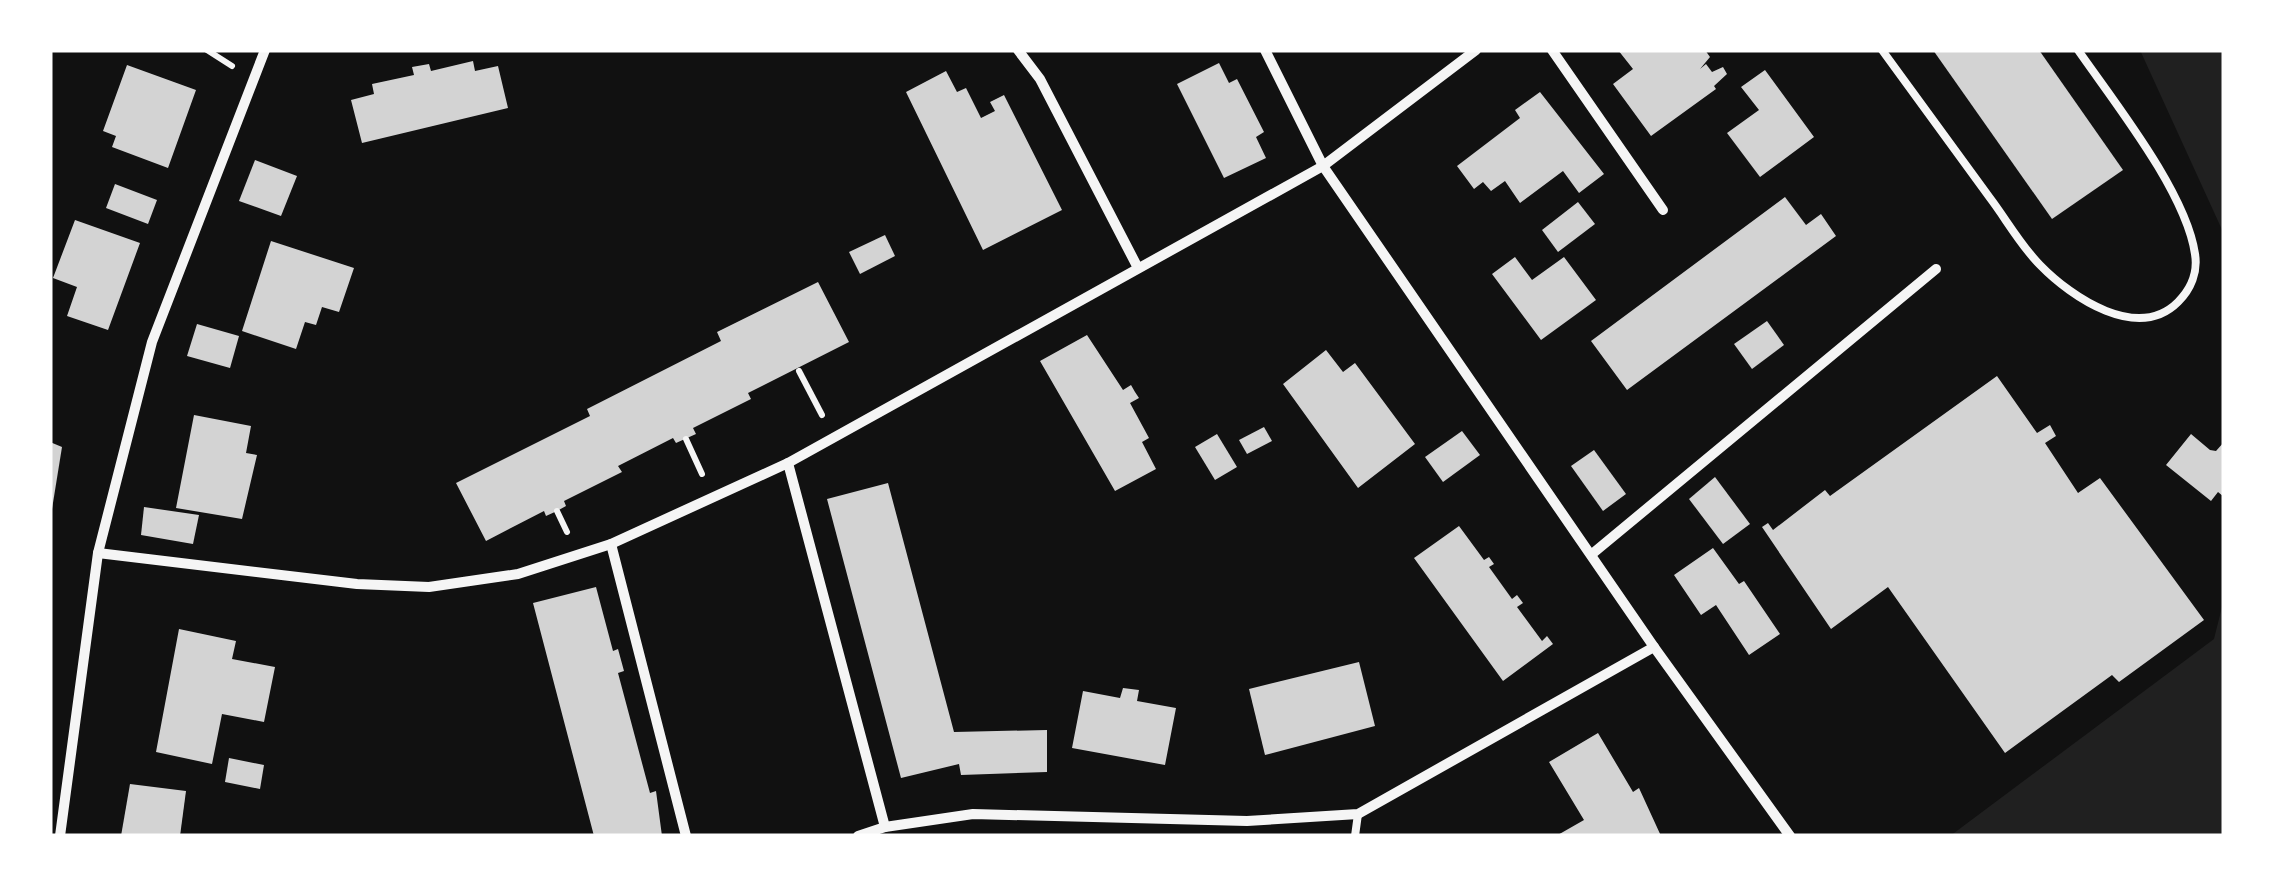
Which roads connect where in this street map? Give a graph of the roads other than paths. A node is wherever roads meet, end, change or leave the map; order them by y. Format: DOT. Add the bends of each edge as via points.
graph roads {
  1 [pos="265,50"];
  2 [pos="1018,50"];
  3 [pos="1265,50"];
  4 [pos="1476,50"];
  5 [pos="1552,50"];
  6 [pos="1882,50"];
  7 [pos="2078,50"];
  8 [pos="1322,166"];
  9 [pos="1663,210"];
  10 [pos="1138,268"];
  11 [pos="1936,269"];
  12 [pos="788,463"];
  13 [pos="611,544"];
  14 [pos="98,553"];
  15 [pos="1592,554"];
  16 [pos="1654,647"];
  17 [pos="1358,814"];
  18 [pos="886,827"];
  19 [pos="60,836"];
  20 [pos="686,836"];
  21 [pos="858,836"];
  22 [pos="1354,836"];
  23 [pos="1790,836"];
  1 -- 14 [label="street" via="152,342"];
  2 -- 10 [label="street" via="1040,79"];
  3 -- 8 [label="street"];
  4 -- 8 [label="street"];
  5 -- 9 [label="street"];
  6 -- 7 [label="lane" via="2040,266 2096,306 2148,320 2184,297 2194,278 2195,253 2164,182"];
  8 -- 10 [label="street"];
  8 -- 15 [label="street"];
  10 -- 12 [label="street"];
  11 -- 15 [label="street"];
  12 -- 13 [label="street"];
  12 -- 18 [label="street"];
  13 -- 14 [label="street" via="518,574 429,588"];
  13 -- 20 [label="street"];
  14 -- 19 [label="street"];
  15 -- 16 [label="street"];
  16 -- 17 [label="street"];
  16 -- 23 [label="street"];
  17 -- 18 [label="street" via="1247,820 972,814"];
  17 -- 22 [label="lane"];
  18 -- 21 [label="street"];
}
